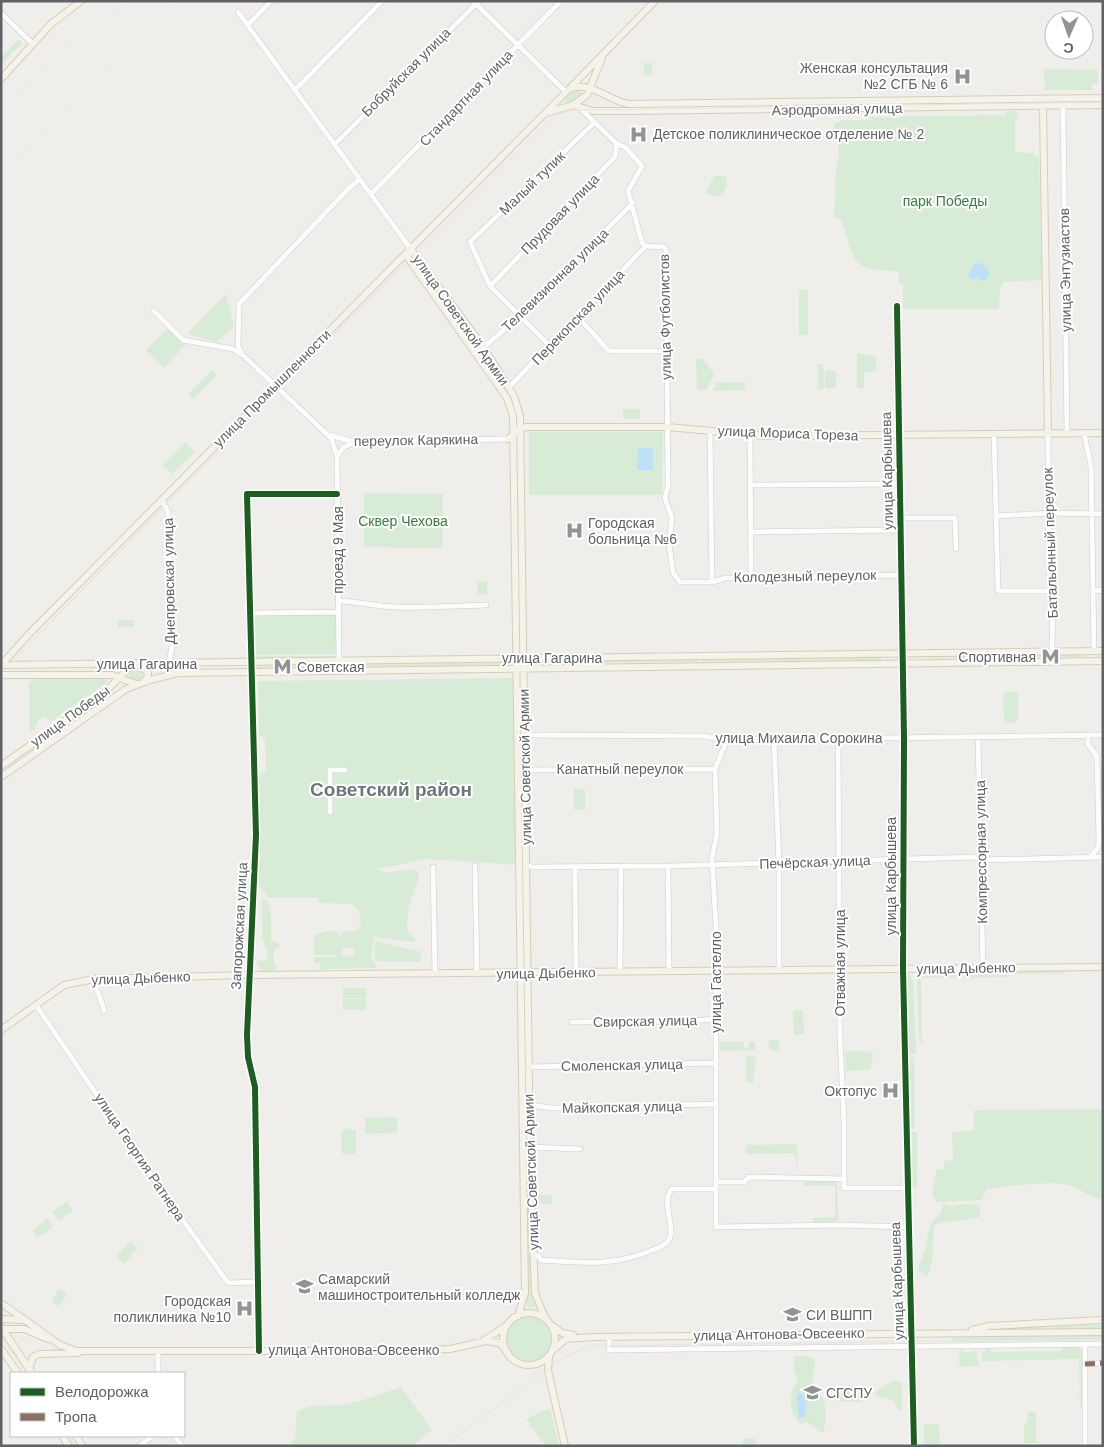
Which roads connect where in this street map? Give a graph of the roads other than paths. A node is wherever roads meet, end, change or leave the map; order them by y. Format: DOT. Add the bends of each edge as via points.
graph roads {
  1 [pos="81,1"];
  2 [pos="271,1"];
  3 [pos="382,1"];
  4 [pos="561,1"];
  5 [pos="655,1"];
  6 [pos="476,2"];
  7 [pos="238,12"];
  8 [pos="1,13"];
  9 [pos="248,24"];
  10 [pos="33,44"];
  11 [pos="517,46"];
  12 [pos="606,51"];
  13 [pos="1,79"];
  14 [pos="590,88"];
  15 [pos="296,89"];
  16 [pos="568,91"];
  17 [pos="584,98"];
  18 [pos="1103,98"];
  19 [pos="571,105"];
  20 [pos="1103,105"];
  21 [pos="1043,106"];
  22 [pos="1063,106"];
  23 [pos="580,108"];
  24 [pos="545,114"];
  25 [pos="594,123"];
  26 [pos="335,144"];
  27 [pos="617,144"];
  28 [pos="360,179"];
  29 [pos="371,194"];
  30 [pos="633,203"];
  31 [pos="646,246"];
  32 [pos="410,248"];
  33 [pos="397,260"];
  34 [pos="411,261"];
  35 [pos="490,286"];
  36 [pos="897,306"];
  37 [pos="154,311"];
  38 [pos="519,317"];
  39 [pos="578,317"];
  40 [pos="465,323"];
  41 [pos="458,328"];
  42 [pos="550,346"];
  43 [pos="484,348"];
  44 [pos="666,351"];
  45 [pos="476,354"];
  46 [pos="245,357"];
  47 [pos="276,384"];
  48 [pos="509,387"];
  49 [pos="514,421"];
  50 [pos="522,427"];
  51 [pos="667,427"];
  52 [pos="710,431"];
  53 [pos="326,433"];
  54 [pos="1048,433"];
  55 [pos="1067,433"];
  56 [pos="1084,433"];
  57 [pos="1103,433"];
  58 [pos="994,434"];
  59 [pos="750,435"];
  60 [pos="899,435"];
  61 [pos="512,438"];
  62 [pos="358,442"];
  63 [pos="521,442"];
  64 [pos="337,456"];
  65 [pos="518,484"];
  66 [pos="900,484"];
  67 [pos="751,485"];
  68 [pos="337,494"];
  69 [pos="162,500"];
  70 [pos="1049,513"];
  71 [pos="1092,514"];
  72 [pos="1103,514"];
  73 [pos="997,516"];
  74 [pos="900,518"];
  75 [pos="900,530"];
  76 [pos="752,532"];
  77 [pos="515,547"];
  78 [pos="522,547"];
  79 [pos="956,549"];
  80 [pos="901,575"];
  81 [pos="751,577"];
  82 [pos="680,582"];
  83 [pos="712,582"];
  84 [pos="1103,590"];
  85 [pos="1053,591"];
  86 [pos="1093,591"];
  87 [pos="338,601"];
  88 [pos="486,605"];
  89 [pos="338,612"];
  90 [pos="250,613"];
  91 [pos="1094,651"];
  92 [pos="1103,651"];
  93 [pos="1052,652"];
  94 [pos="885,654"];
  95 [pos="902,654"];
  96 [pos="516,659"];
  97 [pos="524,659"];
  98 [pos="549,659"];
  99 [pos="1095,660"];
  100 [pos="1103,660"];
  101 [pos="339,661"];
  102 [pos="902,662"];
  103 [pos="170,663"];
  104 [pos="251,663"];
  105 [pos="885,663"];
  106 [pos="138,664"];
  107 [pos="1,665"];
  108 [pos="25,665"];
  109 [pos="524,668"];
  110 [pos="549,668"];
  111 [pos="516,669"];
  112 [pos="252,672"];
  113 [pos="1,675"];
  114 [pos="25,675"];
  115 [pos="119,678"];
  116 [pos="141,683"];
  117 [pos="524,735"];
  118 [pos="1088,735"];
  119 [pos="1103,735"];
  120 [pos="978,737"];
  121 [pos="838,738"];
  122 [pos="904,738"];
  123 [pos="774,739"];
  124 [pos="727,740"];
  125 [pos="23,750"];
  126 [pos="28,758"];
  127 [pos="1,766"];
  128 [pos="715,769"];
  129 [pos="345,770"];
  130 [pos="521,770"];
  131 [pos="1,778"];
  132 [pos="330,812"];
  133 [pos="1090,857"];
  134 [pos="1103,857"];
  135 [pos="904,860"];
  136 [pos="982,860"];
  137 [pos="839,861"];
  138 [pos="779,864"];
  139 [pos="518,865"];
  140 [pos="526,865"];
  141 [pos="712,865"];
  142 [pos="475,866"];
  143 [pos="622,866"];
  144 [pos="668,866"];
  145 [pos="433,867"];
  146 [pos="575,867"];
  147 [pos="1103,967"];
  148 [pos="983,968"];
  149 [pos="840,969"];
  150 [pos="902,969"];
  151 [pos="779,970"];
  152 [pos="669,971"];
  153 [pos="716,971"];
  154 [pos="576,972"];
  155 [pos="620,972"];
  156 [pos="524,973"];
  157 [pos="434,974"];
  158 [pos="477,974"];
  159 [pos="248,975"];
  160 [pos="94,978"];
  161 [pos="36,1005"];
  162 [pos="104,1011"];
  163 [pos="716,1018"];
  164 [pos="572,1022"];
  165 [pos="2,1027"];
  166 [pos="716,1063"];
  167 [pos="528,1067"];
  168 [pos="716,1104"];
  169 [pos="529,1105"];
  170 [pos="527,1148"];
  171 [pos="580,1149"];
  172 [pos="844,1178"];
  173 [pos="716,1182"];
  174 [pos="907,1188"];
  175 [pos="716,1189"];
  176 [pos="524,1206"];
  177 [pos="532,1206"];
  178 [pos="908,1227"];
  179 [pos="533,1255"];
  180 [pos="258,1282"];
  181 [pos="1,1303"];
  182 [pos="518,1316"];
  183 [pos="1,1318"];
  184 [pos="547,1320"];
  185 [pos="1103,1320"];
  186 [pos="26,1321"];
  187 [pos="1055,1321"];
  188 [pos="507,1326"];
  189 [pos="2,1328"];
  190 [pos="911,1332"];
  191 [pos="967,1332"];
  192 [pos="1055,1332"];
  193 [pos="1103,1332"];
  194 [pos="592,1337"];
  195 [pos="609,1337"];
  196 [pos="481,1342"];
  197 [pos="1103,1344"];
  198 [pos="60,1345"];
  199 [pos="1085,1345"];
  200 [pos="912,1347"];
  201 [pos="554,1348"];
  202 [pos="1,1349"];
  203 [pos="259,1350"];
  204 [pos="98,1352"];
  205 [pos="158,1352"];
  206 [pos="508,1353"];
  207 [pos="549,1356"];
  208 [pos="1103,1363"];
  209 [pos="534,1364"];
  210 [pos="1085,1364"];
  211 [pos="30,1371"];
  212 [pos="548,1371"];
  213 [pos="17,1372"];
  214 [pos="158,1372"];
  215 [pos="152,1437"];
  216 [pos="139,1446"];
  217 [pos="565,1446"];
  218 [pos="914,1446"];
  219 [pos="1085,1446"];
  1 -- 10 [label="main road" via="51,24"];
  2 -- 9 [label="street"];
  3 -- 15 [label="street"];
  4 -- 11 [label="street, Стандартная улица"];
  5 -- 12 [label="main road, улица Промышленности"];
  6 -- 11 [label="street"];
  6 -- 26 [label="street, Бобруйская улица"];
  7 -- 9 [label="street, улица Советской Армии"];
  8 -- 10 [label="street"];
  9 -- 15 [label="street, улица Советской Армии"];
  10 -- 13 [label="main road"];
  11 -- 16 [label="street"];
  11 -- 29 [label="street, Стандартная улица"];
  12 -- 14 [label="main road, улица Промышленности"];
  12 -- 16 [label="main road, улица Промышленности"];
  14 -- 16 [label="main road"];
  14 -- 17 [label="main road, улица Промышленности"];
  14 -- 18 [label="main road, Аэродромная улица" via="615,101 629,104"];
  15 -- 26 [label="street, улица Советской Армии"];
  16 -- 17 [label="main road" via="583,88"];
  16 -- 19 [label="main road" via="564,103"];
  16 -- 24 [label="main road, улица Промышленности"];
  17 -- 19 [label="main road, улица Промышленности"];
  19 -- 23 [label="main road, Аэродромная улица"];
  19 -- 24 [label="main road, улица Промышленности"];
  20 -- 22 [label="main road, Аэродромная улица"];
  21 -- 22 [label="main road, Аэродромная улица"];
  21 -- 23 [label="main road, Аэродромная улица" via="640,111"];
  21 -- 54 [label="main road, улица Энтузиастов"];
  22 -- 55 [label="street, улица Энтузиастов"];
  23 -- 25 [label="street"];
  24 -- 32 [label="main road, улица Промышленности"];
  25 -- 27 [label="street"];
  25 -- 35 [label="street, Малый тупик" via="470,242"];
  26 -- 28 [label="street, улица Советской Армии"];
  27 -- 30 [label="street, улица Футболистов" via="625,147 642,166 628,191"];
  27 -- 35 [label="street, Прудовая улица" via="614,157"];
  28 -- 29 [label="street, улица Советской Армии"];
  28 -- 46 [label="street" via="239,304 238,346"];
  29 -- 32 [label="street, улица Советской Армии"];
  30 -- 31 [label="street, улица Футболистов" via="642,243"];
  30 -- 38 [label="street, Телевизионная улица"];
  31 -- 39 [label="street, Перекопская улица"];
  31 -- 44 [label="street, улица Футболистов" via="664,247 666,250"];
  32 -- 33 [label="main road, улица Промышленности"];
  32 -- 34 [label="main road, улица Советской Армии" via="408,258"];
  32 -- 40 [label="main road, улица Советской Армии"];
  33 -- 34 [label="main road"];
  33 -- 47 [label="main road, улица Промышленности"];
  34 -- 41 [label="main road, улица Советской Армии"];
  35 -- 38 [label="street"];
  36 -- 60 [label="street, улица Карбышева"];
  37 -- 46 [label="street, проезд 9 Мая" via="183,340 233,349"];
  38 -- 42 [label="street"];
  38 -- 43 [label="street, Телевизионная улица"];
  39 -- 42 [label="street, Перекопская улица"];
  39 -- 44 [label="street" via="610,351"];
  40 -- 41 [label="main road"];
  40 -- 43 [label="main road, улица Советской Армии"];
  41 -- 45 [label="main road, улица Советской Армии"];
  42 -- 48 [label="street, Перекопская улица"];
  43 -- 45 [label="street, Телевизионная улица"];
  43 -- 48 [label="main road, улица Советской Армии"];
  44 -- 51 [label="street, улица Футболистов"];
  45 -- 49 [label="main road, улица Советской Армии" via="507,398"];
  46 -- 47 [label="street, проезд 9 Мая"];
  47 -- 53 [label="street, проезд 9 Мая"];
  47 -- 69 [label="main road, улица Промышленности"];
  48 -- 50 [label="main road, улица Советской Армии"];
  49 -- 50 [label="main road"];
  49 -- 61 [label="main road, улица Советской Армии"];
  50 -- 51 [label="main road, улица Мориса Тореза"];
  50 -- 61 [label="main road"];
  50 -- 63 [label="main road, улица Советской Армии"];
  51 -- 52 [label="main road, улица Мориса Тореза"];
  51 -- 82 [label="street, улица Футболистов" via="668,485 665,499 672,528 668,544 673,573"];
  52 -- 59 [label="main road, улица Мориса Тореза"];
  52 -- 83 [label="street"];
  53 -- 62 [label="street, переулок Карякина"];
  53 -- 64 [label="street, проезд 9 Мая"];
  54 -- 55 [label="main road, улица Мориса Тореза"];
  54 -- 58 [label="main road, улица Мориса Тореза"];
  54 -- 70 [label="street, Батальонный переулок"];
  55 -- 56 [label="main road, улица Мориса Тореза"];
  56 -- 57 [label="main road, улица Мориса Тореза"];
  56 -- 71 [label="street" via="1091,460"];
  58 -- 60 [label="main road, улица Мориса Тореза"];
  58 -- 73 [label="street"];
  59 -- 60 [label="main road, улица Мориса Тореза"];
  59 -- 67 [label="street"];
  60 -- 66 [label="street, улица Карбышева"];
  61 -- 62 [label="street, переулок Карякина"];
  61 -- 63 [label="main road"];
  61 -- 65 [label="main road, улица Советской Армии"];
  62 -- 64 [label="street" via="346,445"];
  63 -- 65 [label="main road, улица Советской Армии"];
  64 -- 68 [label="street, проезд 9 Мая"];
  65 -- 77 [label="main road, улица Советской Армии"];
  65 -- 78 [label="main road, улица Советской Армии"];
  66 -- 67 [label="street"];
  66 -- 74 [label="street, улица Карбышева"];
  67 -- 76 [label="street"];
  68 -- 87 [label="street, проезд 9 Мая"];
  68 -- 90 [label="street, Запорожская улица" via="247,494"];
  69 -- 103 [label="street, Днепровская улица" via="168,508 170,548"];
  69 -- 107 [label="main road, улица Промышленности"];
  70 -- 71 [label="street"];
  70 -- 73 [label="street"];
  70 -- 85 [label="street, Батальонный переулок" via="1049,573"];
  71 -- 72 [label="street"];
  71 -- 86 [label="street"];
  73 -- 85 [label="street" via="998,591"];
  74 -- 75 [label="street, улица Карбышева"];
  74 -- 79 [label="street" via="955,518"];
  75 -- 76 [label="street"];
  75 -- 80 [label="street, улица Карбышева"];
  76 -- 81 [label="street"];
  77 -- 78 [label="main road"];
  77 -- 96 [label="main road, улица Советской Армии"];
  78 -- 97 [label="main road, улица Советской Армии"];
  80 -- 81 [label="street, Колодезный переулок"];
  80 -- 95 [label="street, улица Карбышева"];
  81 -- 83 [label="street, Колодезный переулок"];
  82 -- 83 [label="street, Колодезный переулок"];
  84 -- 86 [label="street"];
  85 -- 93 [label="street, Батальонный переулок"];
  86 -- 91 [label="street"];
  87 -- 88 [label="street" via="396,607"];
  87 -- 89 [label="street, проезд 9 Мая"];
  89 -- 90 [label="street"];
  89 -- 101 [label="street, проезд 9 Мая"];
  90 -- 104 [label="street, Запорожская улица"];
  91 -- 92 [label="main road, улица Гагарина"];
  91 -- 93 [label="main road, улица Гагарина"];
  91 -- 99 [label="main road"];
  93 -- 95 [label="main road, улица Гагарина"];
  94 -- 95 [label="main road, улица Гагарина"];
  94 -- 98 [label="main road, улица Гагарина"];
  94 -- 105 [label="main road"];
  95 -- 102 [label="street, улица Карбышева"];
  96 -- 97 [label="main road, улица Гагарина"];
  96 -- 101 [label="main road, улица Гагарина"];
  96 -- 111 [label="main road, улица Советской Армии"];
  97 -- 98 [label="main road, улица Гагарина"];
  97 -- 109 [label="main road, улица Советской Армии"];
  98 -- 110 [label="main road"];
  99 -- 100 [label="main road, улица Гагарина"];
  99 -- 102 [label="main road, улица Гагарина"];
  101 -- 104 [label="main road, улица Гагарина"];
  102 -- 105 [label="main road, улица Гагарина"];
  102 -- 122 [label="street, улица Карбышева"];
  103 -- 104 [label="main road, улица Гагарина"];
  103 -- 106 [label="main road, улица Гагарина"];
  104 -- 112 [label="street, Запорожская улица"];
  105 -- 110 [label="main road, улица Гагарина"];
  106 -- 108 [label="main road, улица Гагарина"];
  106 -- 115 [label="main road, улица Победы"];
  106 -- 116 [label="main road" via="148,673 147,679"];
  107 -- 108 [label="main road, улица Гагарина"];
  108 -- 114 [label="main road"];
  109 -- 110 [label="main road, улица Гагарина"];
  109 -- 111 [label="main road, улица Гагарина"];
  109 -- 117 [label="main road, улица Советской Армии"];
  111 -- 112 [label="main road, улица Гагарина"];
  111 -- 130 [label="main road, улица Советской Армии"];
  112 -- 116 [label="main road, улица Гагарина" via="178,673"];
  112 -- 159 [label="street, Запорожская улица" via="256,835"];
  113 -- 114 [label="main road, улица Гагарина"];
  114 -- 115 [label="main road, улица Гагарина" via="112,675"];
  115 -- 116 [label="main road, улица Гагарина" via="129,683"];
  115 -- 125 [label="main road, улица Победы" via="103,694"];
  116 -- 126 [label="main road, улица Победы" via="119,694"];
  117 -- 124 [label="street, улица Михаила Сорокина" via="701,736"];
  117 -- 130 [label="main road, улица Советской Армии"];
  118 -- 119 [label="street, улица Михаила Сорокина"];
  118 -- 120 [label="street, улица Михаила Сорокина"];
  118 -- 133 [label="street" via="1088,744 1097,757 1099,841 1098,848"];
  120 -- 122 [label="street, улица Михаила Сорокина"];
  120 -- 136 [label="street, Компрессорная улица"];
  121 -- 122 [label="street, улица Михаила Сорокина"];
  121 -- 123 [label="street, улица Михаила Сорокина"];
  121 -- 137 [label="street, Отважная улица"];
  122 -- 135 [label="street, улица Карбышева"];
  123 -- 124 [label="street, улица Михаила Сорокина"];
  123 -- 138 [label="street"];
  124 -- 128 [label="street, улица Гастелло"];
  125 -- 126 [label="main road"];
  125 -- 127 [label="main road, улица Победы"];
  126 -- 131 [label="main road, улица Победы"];
  128 -- 130 [label="street, Канатный переулок"];
  128 -- 141 [label="street, улица Гастелло" via="717,833"];
  129 -- 132 [label="street" via="330,770"];
  130 -- 139 [label="main road, улица Советской Армии"];
  130 -- 140 [label="main road, улица Советской Армии"];
  133 -- 134 [label="street, Печёрская улица"];
  133 -- 136 [label="street, Печёрская улица"];
  135 -- 136 [label="street, Печёрская улица" via="975,857"];
  135 -- 137 [label="street, Печёрская улица"];
  135 -- 150 [label="street, улица Карбышева"];
  136 -- 148 [label="street, Компрессорная улица"];
  137 -- 138 [label="street, Печёрская улица"];
  137 -- 149 [label="street, Отважная улица"];
  138 -- 141 [label="street, Печёрская улица"];
  138 -- 151 [label="street"];
  139 -- 140 [label="main road"];
  139 -- 156 [label="main road, улица Советской Армии"];
  140 -- 146 [label="street, Печёрская улица"];
  140 -- 156 [label="main road, улица Советской Армии"];
  141 -- 144 [label="street, Печёрская улица"];
  141 -- 153 [label="street, улица Гастелло"];
  142 -- 158 [label="street"];
  143 -- 144 [label="street, Печёрская улица"];
  143 -- 146 [label="street, Печёрская улица"];
  143 -- 155 [label="street"];
  144 -- 152 [label="street"];
  145 -- 157 [label="street"];
  146 -- 154 [label="street"];
  147 -- 148 [label="main road, улица Дыбенко"];
  148 -- 150 [label="main road, улица Дыбенко"];
  149 -- 150 [label="main road, улица Дыбенко"];
  149 -- 151 [label="main road, улица Дыбенко"];
  149 -- 172 [label="street, Отважная улица"];
  150 -- 174 [label="street, улица Карбышева"];
  151 -- 153 [label="main road, улица Дыбенко"];
  152 -- 153 [label="main road, улица Дыбенко"];
  152 -- 155 [label="main road, улица Дыбенко"];
  153 -- 163 [label="street, улица Гастелло"];
  154 -- 155 [label="main road, улица Дыбенко"];
  154 -- 156 [label="main road, улица Дыбенко"];
  156 -- 158 [label="main road, улица Дыбенко"];
  156 -- 167 [label="main road, улица Советской Армии"];
  156 -- 170 [label="main road, улица Советской Армии"];
  157 -- 158 [label="main road, улица Дыбенко"];
  157 -- 159 [label="main road, улица Дыбенко"];
  159 -- 160 [label="main road, улица Дыбенко"];
  159 -- 180 [label="street, Запорожская улица" via="248,1057 255,1087"];
  160 -- 161 [label="main road, улица Дыбенко" via="64,985"];
  160 -- 162 [label="street" via="95,990"];
  161 -- 165 [label="main road, улица Дыбенко"];
  161 -- 180 [label="street, улица Георгия Ратнера" via="228,1283"];
  163 -- 164 [label="street, Свирская улица"];
  163 -- 166 [label="street, улица Гастелло"];
  166 -- 167 [label="street, Смоленская улица"];
  166 -- 168 [label="street, улица Гастелло"];
  167 -- 169 [label="main road, улица Советской Армии"];
  168 -- 169 [label="street, Майкопская улица" via="552,1108"];
  168 -- 173 [label="street, улица Гастелло"];
  169 -- 170 [label="main road, улица Советской Армии"];
  170 -- 171 [label="street"];
  170 -- 176 [label="main road, улица Советской Армии"];
  170 -- 177 [label="main road, улица Советской Армии"];
  172 -- 173 [label="street" via="749,1178 744,1182"];
  172 -- 174 [label="street, Отважная улица" via="844,1188"];
  173 -- 175 [label="street, улица Гастелло"];
  174 -- 178 [label="street, улица Карбышева"];
  175 -- 178 [label="street, улица Гастелло" via="716,1227"];
  175 -- 179 [label="street" via="672,1189 668,1196 671,1236 666,1244 632,1259 602,1264 541,1260"];
  176 -- 177 [label="main road"];
  176 -- 182 [label="main road, улица Советской Армии" via="525,1293"];
  177 -- 179 [label="main road, улица Советской Армии"];
  178 -- 190 [label="street, улица Карбышева"];
  179 -- 184 [label="main road, улица Советской Армии" via="535,1293"];
  180 -- 203 [label="street, Запорожская улица"];
  181 -- 186 [label="main road, улица Антонова-Овсеенко"];
  182 -- 184 [label="main road" via="532,1313"];
  182 -- 188 [label="main road"];
  183 -- 186 [label="main road"];
  184 -- 194 [label="main road, улица Антонова-Овсеенко" via="562,1333"];
  184 -- 201 [label="main road" via="555,1335"];
  185 -- 187 [label="main road, улица Антонова-Овсеенко"];
  186 -- 198 [label="main road, улица Антонова-Овсеенко"];
  187 -- 191 [label="main road, улица Антонова-Овсеенко" via="989,1326"];
  187 -- 192 [label="main road" via="1050,1327"];
  188 -- 196 [label="main road, улица Антонова-Овсеенко"];
  188 -- 206 [label="main road" via="504,1340"];
  189 -- 198 [label="main road" via="24,1329"];
  189 -- 211 [label="main road"];
  190 -- 191 [label="main road, улица Антонова-Овсеенко"];
  190 -- 195 [label="main road, улица Антонова-Овсеенко"];
  190 -- 200 [label="street, улица Карбышева"];
  191 -- 192 [label="main road, улица Антонова-Овсеенко"];
  192 -- 193 [label="main road, улица Антонова-Овсеенко"];
  194 -- 195 [label="main road, улица Антонова-Овсеенко"];
  194 -- 201 [label="main road, улица Антонова-Овсеенко" via="566,1339"];
  195 -- 200 [label="street" via="609,1350"];
  196 -- 203 [label="main road, улица Антонова-Овсеенко" via="450,1349"];
  196 -- 206 [label="main road, улица Антонова-Овсеенко" via="500,1343"];
  197 -- 199 [label="street"];
  198 -- 204 [label="main road, улица Антонова-Овсеенко" via="77,1351"];
  199 -- 200 [label="street"];
  199 -- 210 [label="street"];
  200 -- 218 [label="street, улица Карбышева"];
  201 -- 207 [label="main road"];
  202 -- 213 [label="main road"];
  203 -- 205 [label="main road, улица Антонова-Овсеенко"];
  204 -- 205 [label="main road, улица Антонова-Овсеенко"];
  204 -- 211 [label="main road" via="39,1354 33,1357"];
  205 -- 214 [label="street"];
  206 -- 209 [label="main road" via="518,1362"];
  207 -- 209 [label="main road"];
  207 -- 212 [label="main road"];
  208 -- 210 [label="street"];
  209 -- 212 [label="main road"];
  210 -- 219 [label="street"];
  212 -- 217 [label="main road"];
  215 -- 216 [label="street"];
}
